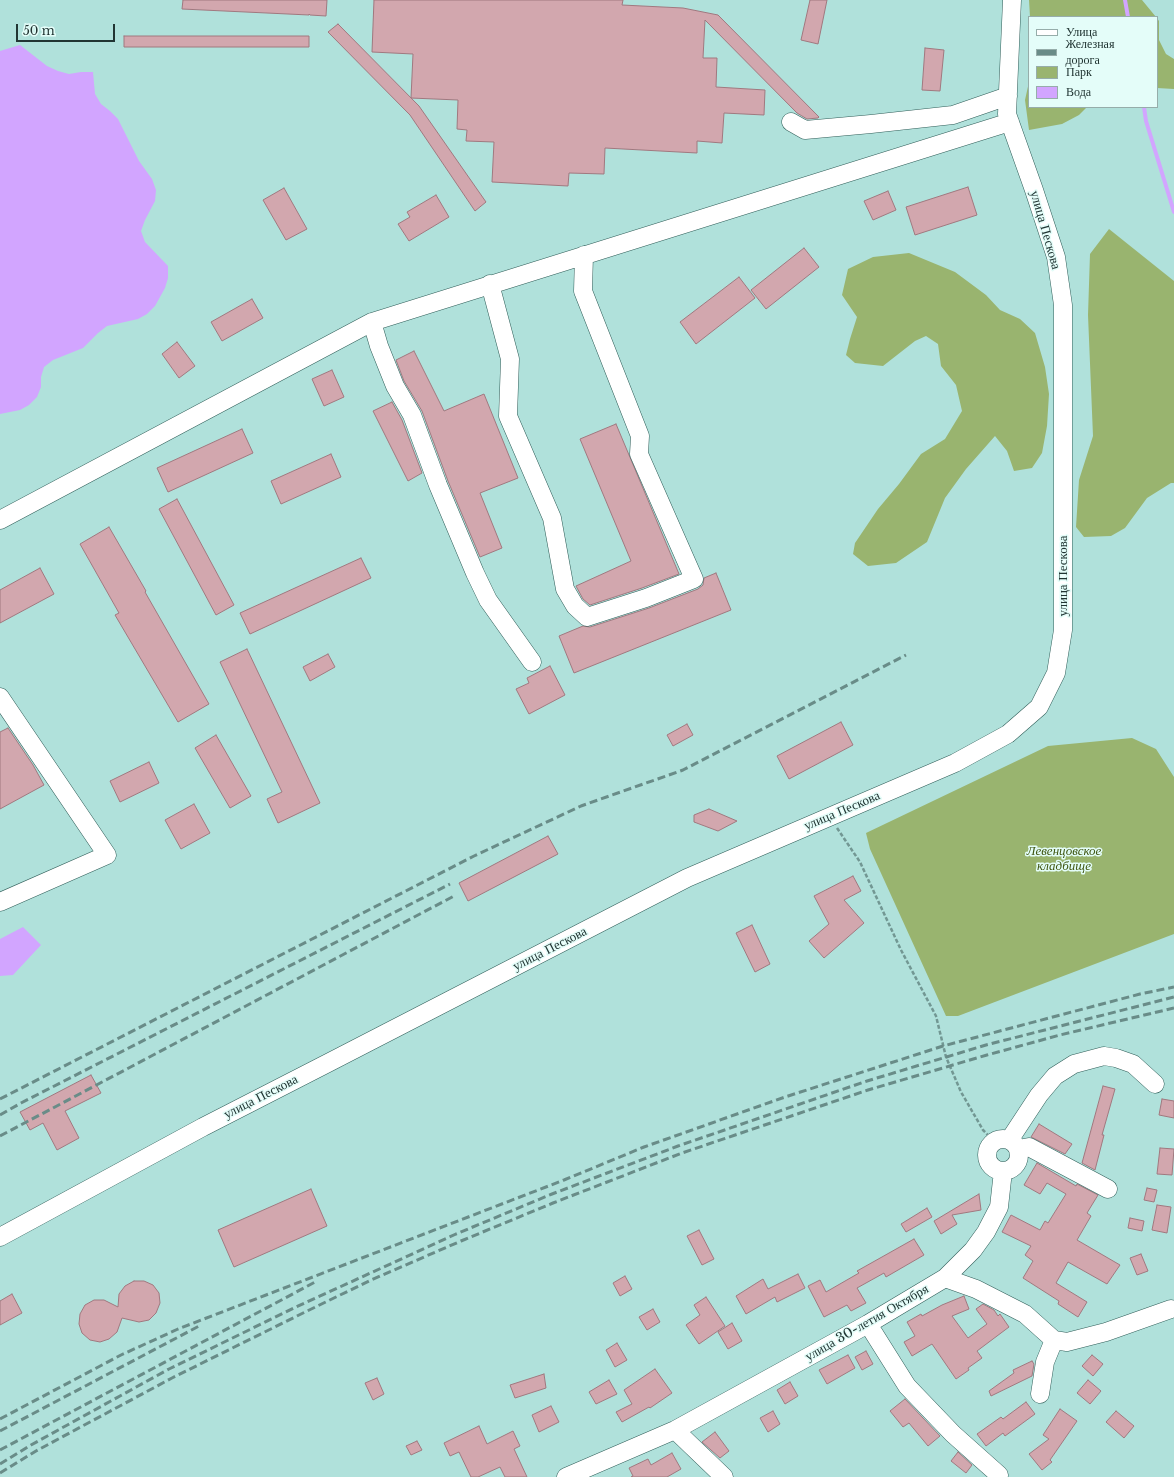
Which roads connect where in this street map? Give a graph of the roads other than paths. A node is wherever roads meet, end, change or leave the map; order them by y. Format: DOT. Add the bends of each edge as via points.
graph roads {
  1 [pos="1012,0"];
  2 [pos="1008,96"];
  3 [pos="791,122"];
  4 [pos="1010,122"];
  5 [pos="584,255"];
  6 [pos="490,284"];
  7 [pos="372,322"];
  8 [pos="0,520"];
  9 [pos="532,662"];
  10 [pos="0,697"];
  11 [pos="0,902"];
  12 [pos="1155,1084"];
  13 [pos="1007,1143"];
  14 [pos="1003,1171"];
  15 [pos="1108,1189"];
  16 [pos="0,1236"];
  17 [pos="945,1278"];
  18 [pos="1171,1309"];
  19 [pos="868,1324"];
  20 [pos="1054,1340"];
  21 [pos="1040,1394"];
  22 [pos="675,1430"];
  23 [pos="999,1475"];
  24 [pos="566,1477"];
  25 [pos="724,1477"];
  1 -- 2 [label="street, улица Пескова"];
  2 -- 3 [label="street" via="945,116 804,130"];
  2 -- 4 [label="street, улица Пескова" via="1007,114"];
  4 -- 5 [label="street"];
  4 -- 16 [label="street, улица Пескова" via="1056,257 1063,305 1063,630 1056,673 1039,707 1008,734 955,763 687,878 203,1126"];
  5 -- 6 [label="street"];
  5 -- 6 [label="street" via="583,291 640,436 639,454 694,578 646,598 587,617 575,606 565,589 552,518 508,416 510,359"];
  6 -- 7 [label="street"];
  7 -- 8 [label="street"];
  7 -- 9 [label="street" via="378,346 395,386 412,416 438,485 488,600"];
  10 -- 11 [label="street" via="107,855"];
  12 -- 13 [label="street" via="1133,1064 1116,1058 1104,1056 1074,1064 1055,1076"];
  13 -- 14 [label="street" via="1020,1155 1015,1167"];
  13 -- 14 [label="street" via="989,1146 987,1153 991,1166"];
  13 -- 15 [label="street" via="1029,1147"];
  14 -- 17 [label="street, улица 30-летия Октября" via="999,1207 986,1232 973,1250"];
  17 -- 19 [label="street, улица 30-летия Октября"];
  17 -- 20 [label="street" via="976,1289 1025,1314"];
  18 -- 20 [label="street" via="1106,1332 1067,1342"];
  19 -- 22 [label="street, улица 30-летия Октября"];
  19 -- 23 [label="street" via="907,1386 953,1434"];
  20 -- 21 [label="street" via="1045,1362"];
  22 -- 24 [label="street, улица 30-летия Октября"];
  22 -- 25 [label="street"];
}
